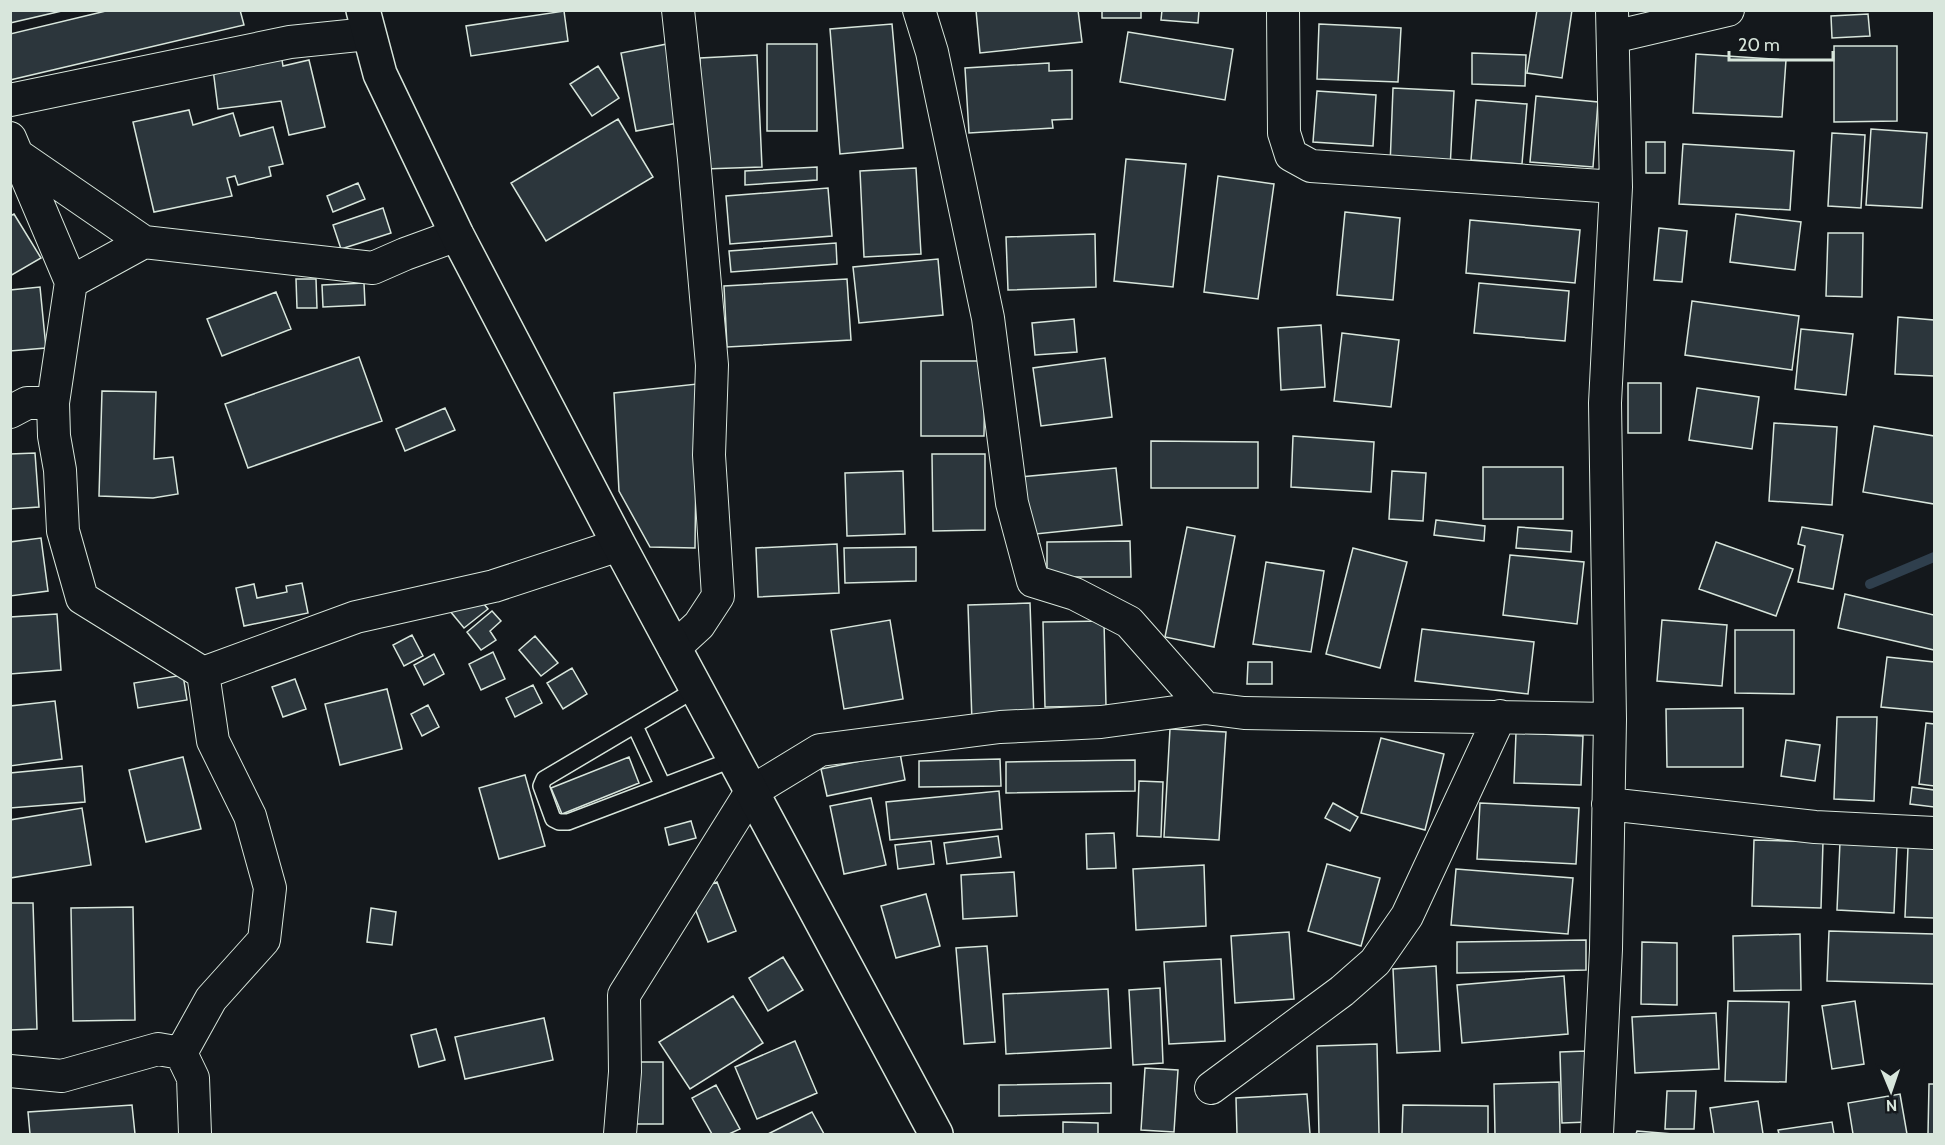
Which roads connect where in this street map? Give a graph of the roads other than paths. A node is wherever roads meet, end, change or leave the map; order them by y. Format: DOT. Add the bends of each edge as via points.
graph roads {
  1 [pos="678,10"];
  2 [pos="919,10"];
  3 [pos="1283,10"];
  4 [pos="1728,10"];
  5 [pos="365,22"];
  6 [pos="1612,24"];
  7 [pos="10,100"];
  8 [pos="13,146"];
  9 [pos="1616,187"];
  10 [pos="457,235"];
  11 [pos="144,242"];
  12 [pos="71,282"];
  13 [pos="53,403"];
  14 [pos="10,412"];
  15 [pos="619,545"];
  16 [pos="675,648"];
  17 [pos="203,673"];
  18 [pos="696,689"];
  19 [pos="1205,708"];
  20 [pos="1500,716"];
  21 [pos="1610,719"];
  22 [pos="634,726"];
  23 [pos="734,759"];
  24 [pos="663,786"];
  25 [pos="751,792"];
  26 [pos="1608,804"];
  27 [pos="1935,833"];
  28 [pos="181,1053"];
  29 [pos="10,1071"];
  30 [pos="1211,1088"];
  31 [pos="195,1134"];
  32 [pos="620,1134"];
  33 [pos="936,1134"];
  34 [pos="1598,1134"];
  1 -- 16 [label="street" via="712,365 709,455 718,596 699,625"];
  2 -- 19 [label="street" via="932,52 988,318 1012,503 1033,581 1075,594 1129,622"];
  3 -- 9 [label="street" via="1284,133 1291,155 1311,166"];
  4 -- 6 [label="street"];
  5 -- 7 [label="street" via="290,42"];
  5 -- 10 [label="main road" via="380,74"];
  6 -- 9 [label="street"];
  8 -- 11 [label="street"];
  8 -- 12 [label="street"];
  9 -- 21 [label="street" via="1605,403"];
  10 -- 11 [label="street" via="373,268"];
  10 -- 15 [label="main road"];
  11 -- 12 [label="street"];
  12 -- 13 [label="street"];
  13 -- 14 [label="street" via="27,403"];
  13 -- 17 [label="street" via="63,531 82,598"];
  15 -- 16 [label="main road"];
  15 -- 17 [label="street" via="494,586 356,617"];
  16 -- 18 [label="main road"];
  17 -- 28 [label="street" via="213,741 250,816 270,888 264,940 211,999"];
  18 -- 22 [label="lane"];
  18 -- 23 [label="main road"];
  19 -- 20 [label="street" via="1244,713"];
  19 -- 25 [label="street" via="1101,722 1000,727 820,750"];
  20 -- 21 [label="street"];
  20 -- 30 [label="street" via="1407,916 1375,962"];
  21 -- 26 [label="street"];
  22 -- 24 [label="lane"];
  22 -- 24 [label="lane" via="544,779 541,786 553,819 568,822"];
  23 -- 24 [label="lane"];
  23 -- 25 [label="main road"];
  25 -- 32 [label="street" via="624,995 625,1072"];
  25 -- 33 [label="main road"];
  26 -- 27 [label="street" via="1815,827"];
  26 -- 34 [label="street"];
  28 -- 29 [label="street" via="158,1049 62,1076"];
  28 -- 31 [label="street" via="193,1078"];
}
